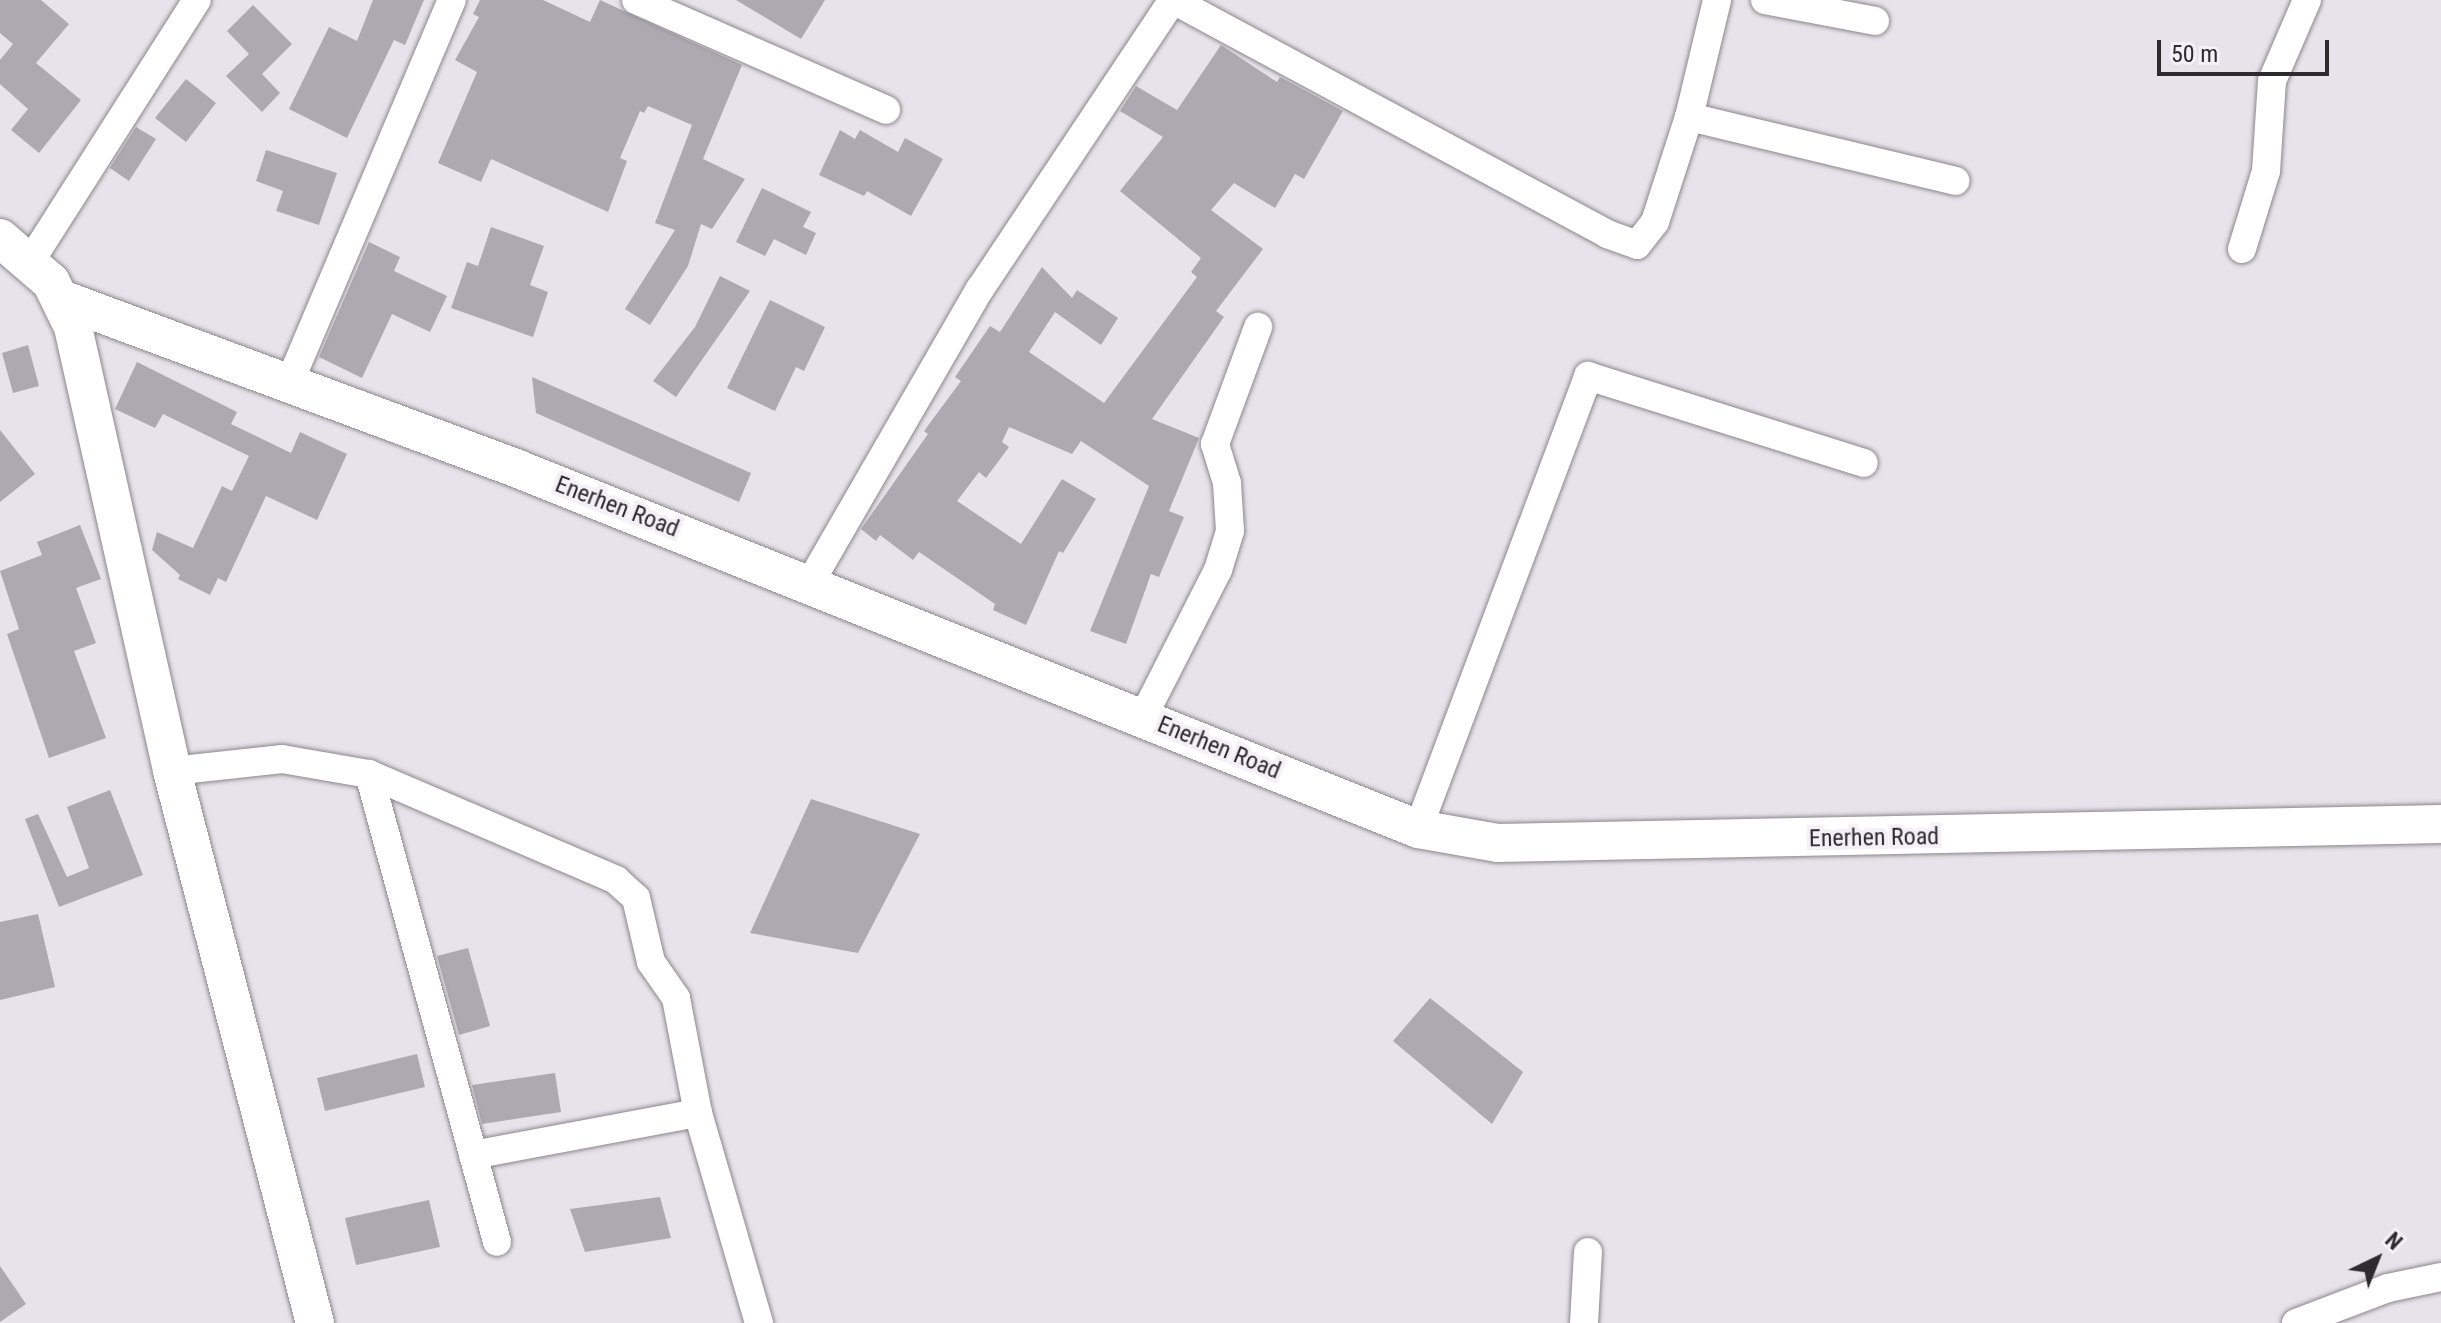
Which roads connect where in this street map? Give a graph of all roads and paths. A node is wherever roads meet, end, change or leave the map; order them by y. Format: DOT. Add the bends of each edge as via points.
graph roads {
  1 [pos="197,0"];
  2 [pos="452,0"];
  3 [pos="636,0"];
  4 [pos="1173,0"];
  5 [pos="1717,0"];
  6 [pos="1765,0"];
  7 [pos="2307,0"];
  8 [pos="1875,21"];
  9 [pos="886,110"];
  10 [pos="1689,117"];
  11 [pos="1955,181"];
  12 [pos="0,238"];
  13 [pos="2242,249"];
  14 [pos="28,265"];
  15 [pos="64,300"];
  16 [pos="1258,327"];
  17 [pos="288,386"];
  18 [pos="1864,463"];
  19 [pos="810,583"];
  20 [pos="1143,717"];
  21 [pos="172,771"];
  22 [pos="369,774"];
  23 [pos="2441,824"];
  24 [pos="1418,829"];
  25 [pos="698,1113"];
  26 [pos="473,1155"];
  27 [pos="497,1242"];
  28 [pos="1588,1252"];
  29 [pos="2441,1277"];
  30 [pos="315,1323"];
  31 [pos="759,1323"];
  32 [pos="1584,1323"];
  33 [pos="2296,1323"];
  1 -- 14 [label="street"];
  2 -- 17 [label="street"];
  3 -- 9 [label="street"];
  4 -- 10 [label="street" via="1637,245 1655,222"];
  4 -- 19 [label="street" via="980,289"];
  5 -- 10 [label="street"];
  6 -- 8 [label="street"];
  7 -- 13 [label="street" via="2272,81 2266,171"];
  10 -- 11 [label="street"];
  12 -- 14 [label="street"];
  14 -- 15 [label="street"];
  15 -- 17 [label="street, Enerhen Road"];
  15 -- 21 [label="street"];
  16 -- 20 [label="street" via="1215,444 1227,483 1230,531 1218,570"];
  17 -- 19 [label="street, Enerhen Road"];
  18 -- 24 [label="street" via="1588,376"];
  19 -- 20 [label="street, Enerhen Road"];
  20 -- 24 [label="street, Enerhen Road"];
  21 -- 22 [label="street" via="282,759"];
  21 -- 30 [label="street"];
  22 -- 25 [label="street" via="616,880 636,898 651,962 676,998"];
  22 -- 26 [label="street"];
  23 -- 24 [label="street, Enerhen Road" via="1498,843"];
  25 -- 26 [label="street"];
  25 -- 31 [label="street"];
  26 -- 27 [label="street"];
  28 -- 32 [label="street"];
  29 -- 33 [label="street" via="2388,1288"];
}
